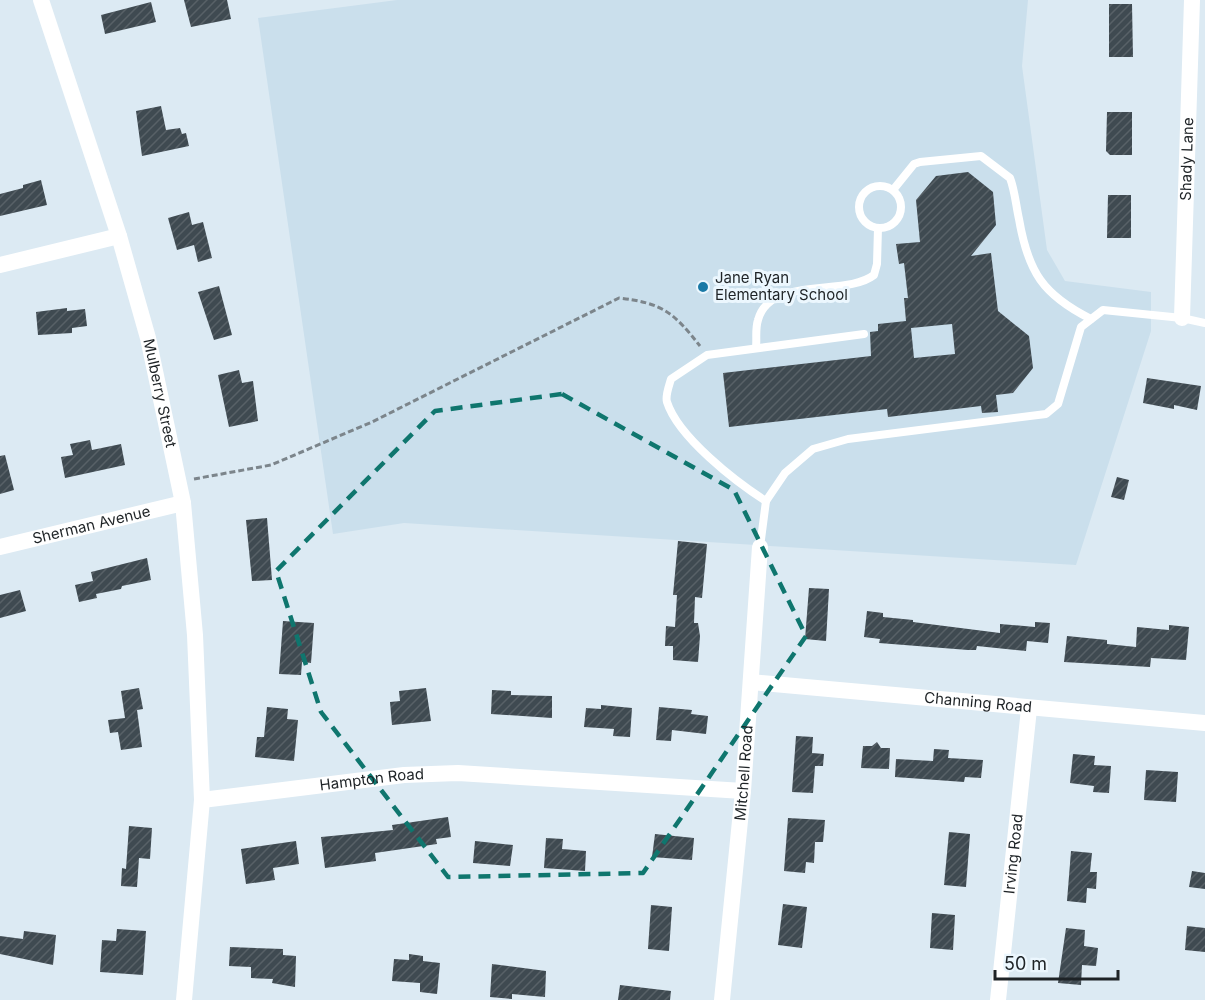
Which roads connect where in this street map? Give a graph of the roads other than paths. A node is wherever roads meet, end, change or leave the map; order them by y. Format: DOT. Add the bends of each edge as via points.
graph roads {
  1 [pos="42,0"];
  2 [pos="1192,0"];
  3 [pos="893,190"];
  4 [pos="878,228"];
  5 [pos="119,236"];
  6 [pos="0,265"];
  7 [pos="1182,318"];
  8 [pos="1091,319"];
  9 [pos="1205,323"];
  10 [pos="864,334"];
  11 [pos="756,348"];
  12 [pos="766,501"];
  13 [pos="183,503"];
  14 [pos="0,547"];
  15 [pos="760,547"];
  16 [pos="751,682"];
  17 [pos="1029,709"];
  18 [pos="1205,723"];
  19 [pos="743,791"];
  20 [pos="202,800"];
  21 [pos="184,1000"];
  22 [pos="722,1000"];
  23 [pos="998,1000"];
  1 -- 5 [label="street, Mulberry Street"];
  2 -- 7 [label="street, Shady Lane"];
  3 -- 4 [label="lane" via="901,204 899,217"];
  3 -- 4 [label="lane" via="875,186 860,200 864,220"];
  3 -- 8 [label="lane" via="914,164 981,156 1010,178 1025,252 1038,279 1053,297"];
  4 -- 11 [label="lane" via="874,275 861,282 799,290 776,299 761,313"];
  5 -- 6 [label="street"];
  5 -- 13 [label="street, Mulberry Street" via="148,338"];
  7 -- 8 [label="lane" via="1103,310"];
  7 -- 9 [label="lane"];
  8 -- 12 [label="lane" via="1081,327 1053,410 1039,416 848,439 813,449 785,473"];
  10 -- 11 [label="lane"];
  11 -- 12 [label="lane" via="708,355 671,380 666,400 678,425 734,481"];
  12 -- 15 [label="lane"];
  13 -- 14 [label="street, Sherman Avenue"];
  13 -- 20 [label="street, Mulberry Street" via="195,634"];
  15 -- 16 [label="street, Mitchell Road"];
  16 -- 17 [label="street, Channing Road"];
  16 -- 19 [label="street, Mitchell Road"];
  17 -- 18 [label="street, Channing Road"];
  17 -- 23 [label="street, Irving Road"];
  19 -- 20 [label="street, Hampton Road" via="458,773 404,775"];
  19 -- 22 [label="street, Mitchell Road"];
  20 -- 21 [label="street"];
}
